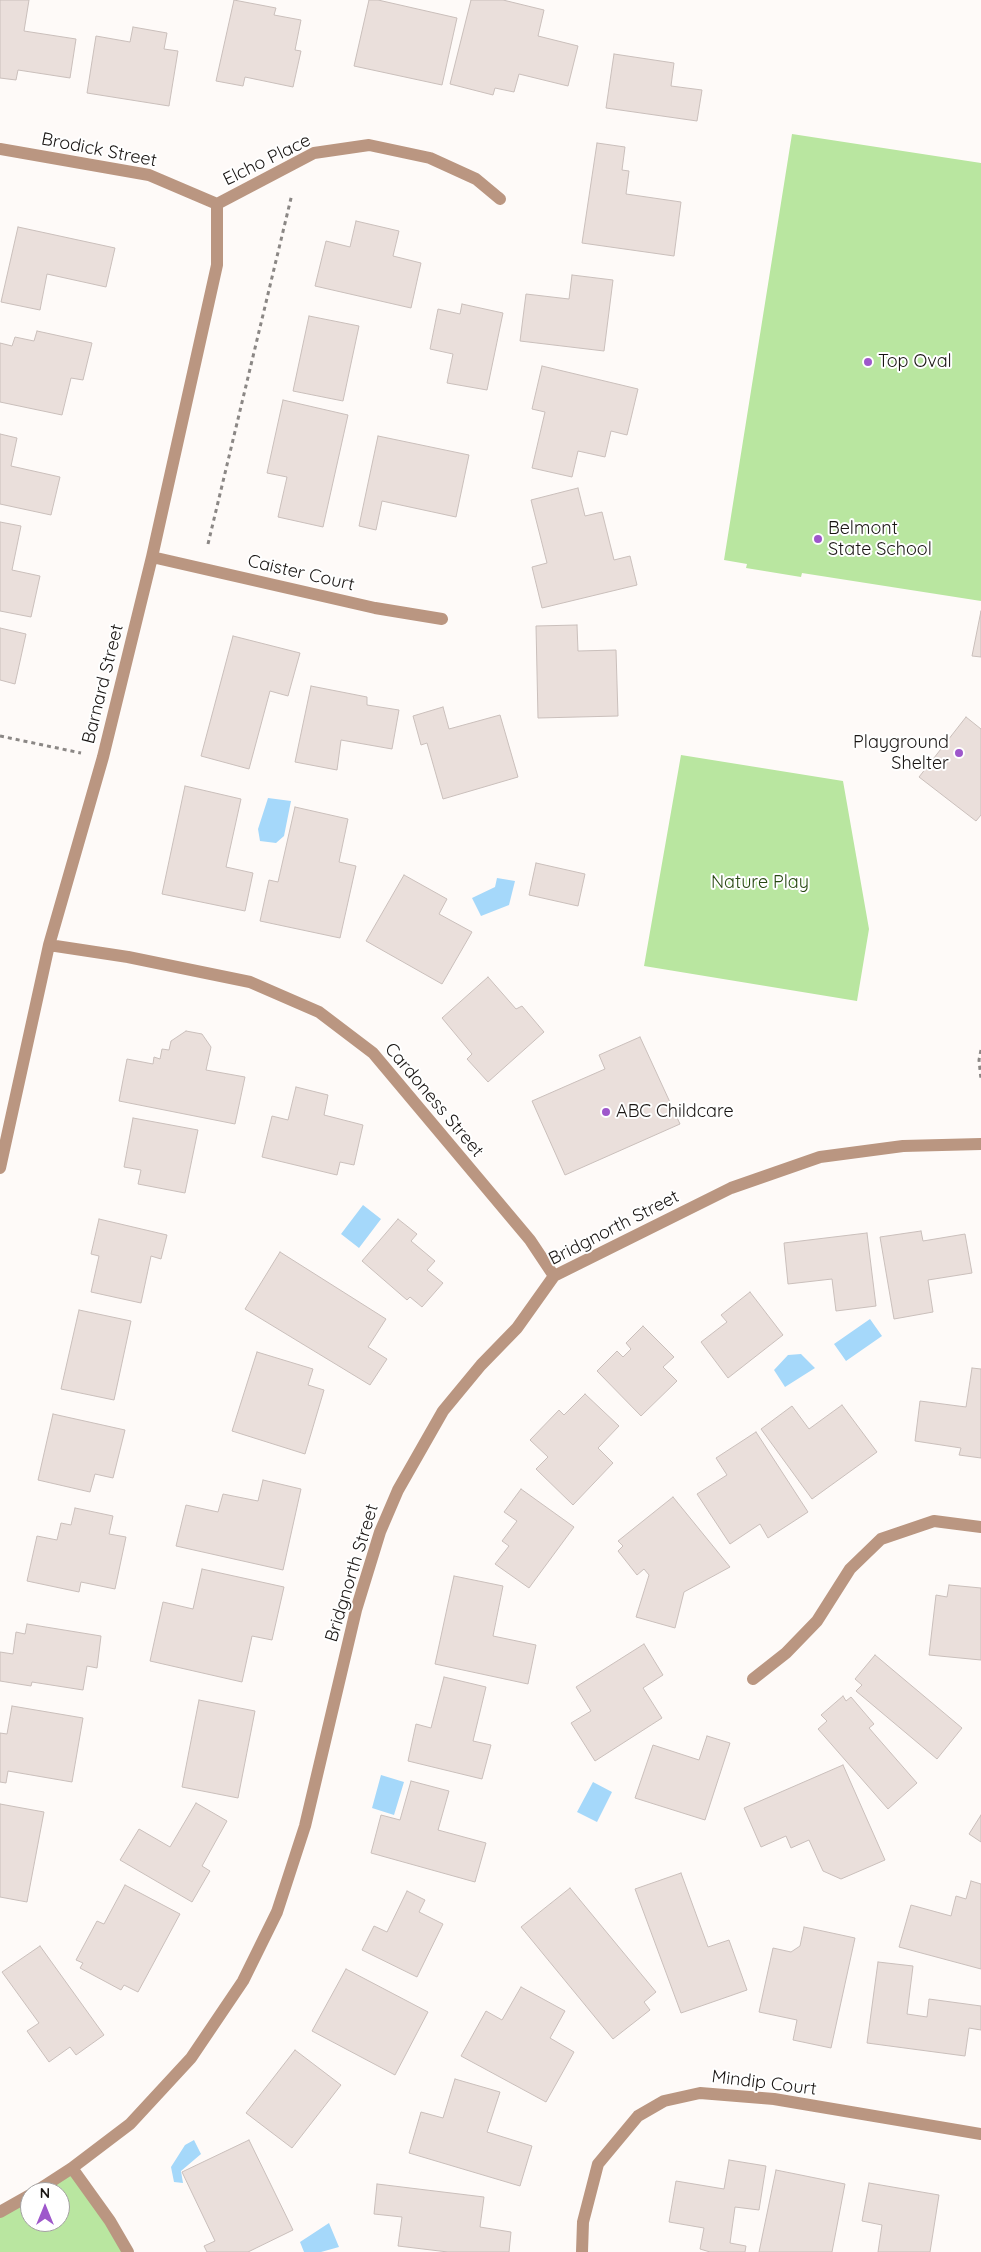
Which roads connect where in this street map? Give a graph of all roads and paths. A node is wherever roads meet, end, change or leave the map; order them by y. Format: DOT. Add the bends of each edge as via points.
graph roads {
  1 [pos="0,149"];
  2 [pos="292,194"];
  3 [pos="500,199"];
  4 [pos="217,204"];
  5 [pos="208,544"];
  6 [pos="152,558"];
  7 [pos="442,619"];
  8 [pos="0,736"];
  9 [pos="103,758"];
  10 [pos="49,945"];
  11 [pos="981,1050"];
  12 [pos="981,1079"];
  13 [pos="981,1144"];
  14 [pos="0,1168"];
  15 [pos="554,1276"];
  16 [pos="981,1527"];
  17 [pos="753,1678"];
  18 [pos="981,2134"];
  19 [pos="72,2168"];
  20 [pos="50,2182"];
  21 [pos="20,2201"];
  22 [pos="0,2212"];
  23 [pos="128,2252"];
  24 [pos="582,2252"];
  1 -- 4 [label="street, Brodick Street" via="149,175"];
  2 -- 5 [label="path"];
  3 -- 4 [label="street, Elcho Place" via="476,179 430,158 369,145 314,152"];
  4 -- 6 [label="street, Barnard Street" via="217,265"];
  6 -- 7 [label="street, Caister Court" via="375,608"];
  6 -- 9 [label="street, Barnard Street"];
  8 -- 9 [label="path"];
  9 -- 10 [label="street, Barnard Street"];
  10 -- 14 [label="street, Barnard Street"];
  10 -- 15 [label="street, Cardoness Street" via="250,982 319,1012 373,1053 530,1240"];
  11 -- 12 [label="path"];
  13 -- 15 [label="street, Bridgnorth Street" via="903,1146 820,1158 730,1188"];
  15 -- 19 [label="street, Bridgnorth Street" via="517,1328 443,1411 398,1490 380,1532 356,1610 305,1826 277,1912 243,1981 178,2073 130,2124"];
  16 -- 17 [label="street" via="934,1521 881,1538 850,1568 817,1621 786,1653"];
  18 -- 24 [label="street, Mindip Court" via="774,2099 700,2093 664,2101 638,2116 598,2164 583,2222"];
  19 -- 20 [label="street, Bridgnorth Street"];
  19 -- 23 [label="street"];
  21 -- 22 [label="street"];
}
